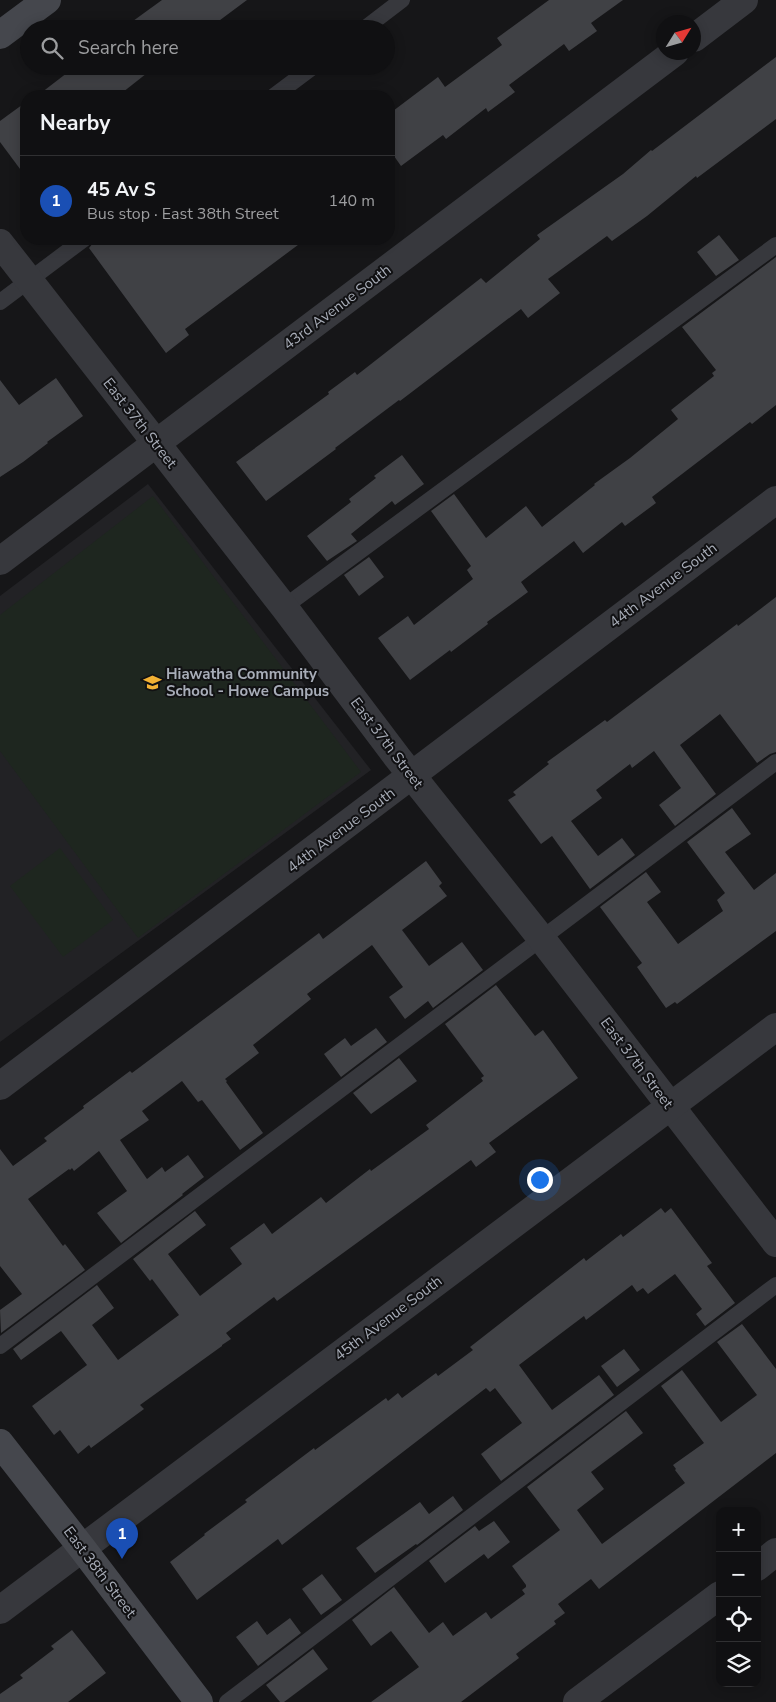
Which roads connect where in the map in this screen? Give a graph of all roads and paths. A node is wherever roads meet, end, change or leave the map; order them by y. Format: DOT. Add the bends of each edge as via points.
graph roads {
  1 [pos="47,0"];
  2 [pos="402,0"];
  3 [pos="744,0"];
  4 [pos="20,20"];
  5 [pos="20,20"];
  6 [pos="376,20"];
  7 [pos="701,33"];
  8 [pos="0,35"];
  9 [pos="664,60"];
  10 [pos="302,75"];
  11 [pos="282,90"];
  12 [pos="0,242"];
  13 [pos="76,245"];
  14 [pos="776,245"];
  15 [pos="30,280"];
  16 [pos="0,302"];
  17 [pos="156,444"];
  18 [pos="776,500"];
  19 [pos="0,561"];
  20 [pos="284,607"];
  21 [pos="776,762"];
  22 [pos="411,775"];
  23 [pos="541,938"];
  24 [pos="776,1027"];
  25 [pos="0,1086"];
  26 [pos="670,1106"];
  27 [pos="776,1244"];
  28 [pos="776,1285"];
  29 [pos="0,1346"];
  30 [pos="0,1443"];
  31 [pos="82,1548"];
  32 [pos="776,1552"];
  33 [pos="761,1563"];
  34 [pos="717,1597"];
  35 [pos="0,1610"];
  36 [pos="200,1702"];
  37 [pos="226,1702"];
  38 [pos="577,1702"];
  1 -- 4 [label="street"];
  2 -- 6 [label="lane"];
  3 -- 7 [label="street"];
  5 -- 8 [label="street"];
  9 -- 17 [label="street, 43rd Avenue South"];
  10 -- 11 [label="lane"];
  12 -- 15 [label="street, East 37th Street"];
  13 -- 15 [label="lane"];
  14 -- 20 [label="lane"];
  15 -- 16 [label="lane"];
  15 -- 17 [label="street, East 37th Street"];
  17 -- 19 [label="street, 43rd Avenue South"];
  17 -- 20 [label="street, East 37th Street"];
  18 -- 22 [label="street, 44th Avenue South"];
  20 -- 22 [label="street, East 37th Street"];
  21 -- 23 [label="lane"];
  22 -- 23 [label="street, East 37th Street"];
  22 -- 25 [label="street, 44th Avenue South"];
  23 -- 26 [label="street, East 37th Street"];
  23 -- 29 [label="lane"];
  24 -- 26 [label="street, 45th Avenue South"];
  26 -- 27 [label="street, East 37th Street"];
  26 -- 31 [label="street, 45th Avenue South"];
  28 -- 37 [label="lane"];
  30 -- 31 [label="street, East 38th Street"];
  31 -- 35 [label="street, 45th Avenue South"];
  31 -- 36 [label="street, East 38th Street"];
  32 -- 33 [label="street"];
  34 -- 38 [label="street"];
}
